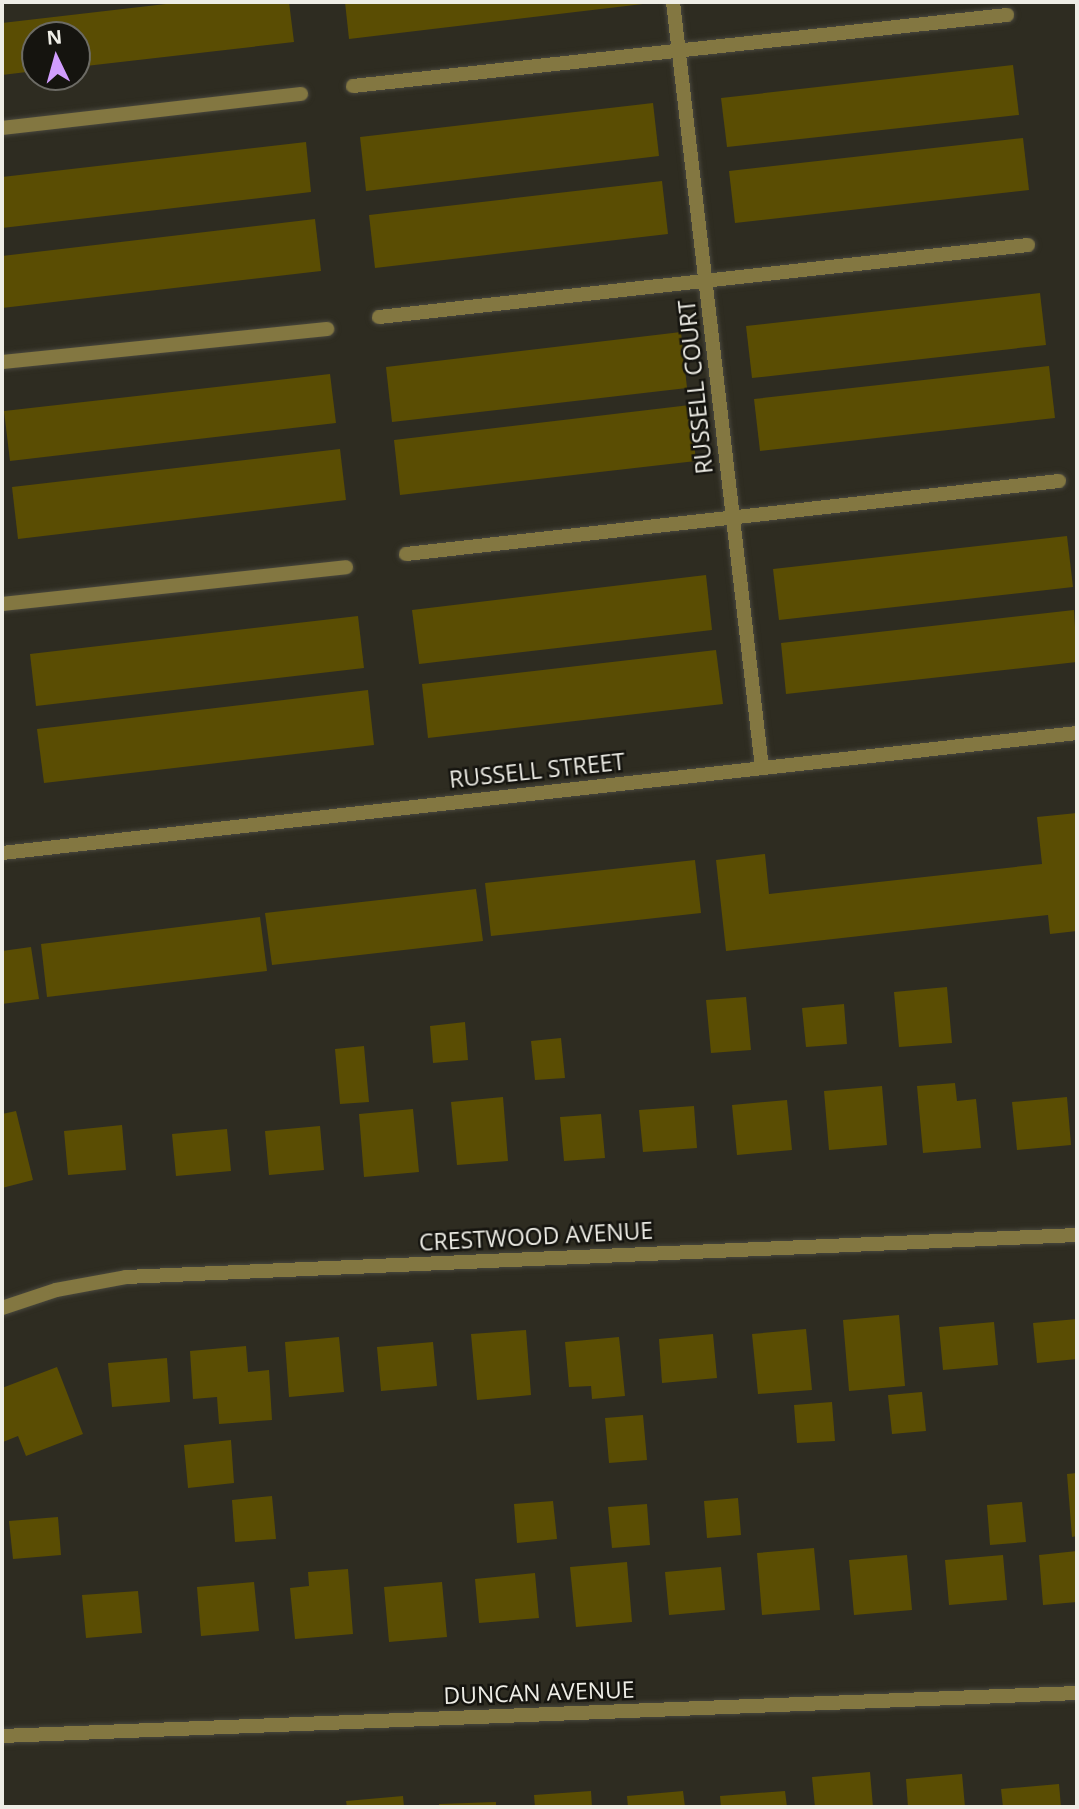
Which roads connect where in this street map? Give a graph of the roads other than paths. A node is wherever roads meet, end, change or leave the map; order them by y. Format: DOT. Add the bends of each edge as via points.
graph roads {
  1 [pos="673,2"];
  2 [pos="1007,15"];
  3 [pos="679,48"];
  4 [pos="353,86"];
  5 [pos="300,94"];
  6 [pos="2,128"];
  7 [pos="1028,245"];
  8 [pos="705,279"];
  9 [pos="379,317"];
  10 [pos="327,329"];
  11 [pos="2,362"];
  12 [pos="1059,481"];
  13 [pos="732,519"];
  14 [pos="405,554"];
  15 [pos="346,568"];
  16 [pos="2,604"];
  17 [pos="1077,733"];
  18 [pos="762,768"];
  19 [pos="2,853"];
  20 [pos="1077,1236"];
  21 [pos="2,1308"];
  22 [pos="1077,1693"];
  23 [pos="2,1736"];
  1 -- 3 [label="street, RUSSELL COURT"];
  2 -- 3 [label="street"];
  3 -- 4 [label="street"];
  3 -- 8 [label="street, RUSSELL COURT"];
  5 -- 6 [label="street"];
  7 -- 8 [label="street"];
  8 -- 9 [label="street"];
  8 -- 13 [label="street, RUSSELL COURT"];
  10 -- 11 [label="street"];
  12 -- 13 [label="street"];
  13 -- 14 [label="street"];
  13 -- 18 [label="street, RUSSELL COURT"];
  15 -- 16 [label="street"];
  17 -- 18 [label="street, RUSSELL STREET"];
  18 -- 19 [label="street, RUSSELL STREET"];
  20 -- 21 [label="street, CRESTWOOD AVENUE" via="126,1277 56,1290"];
  22 -- 23 [label="street, DUNCAN AVENUE"];
}
